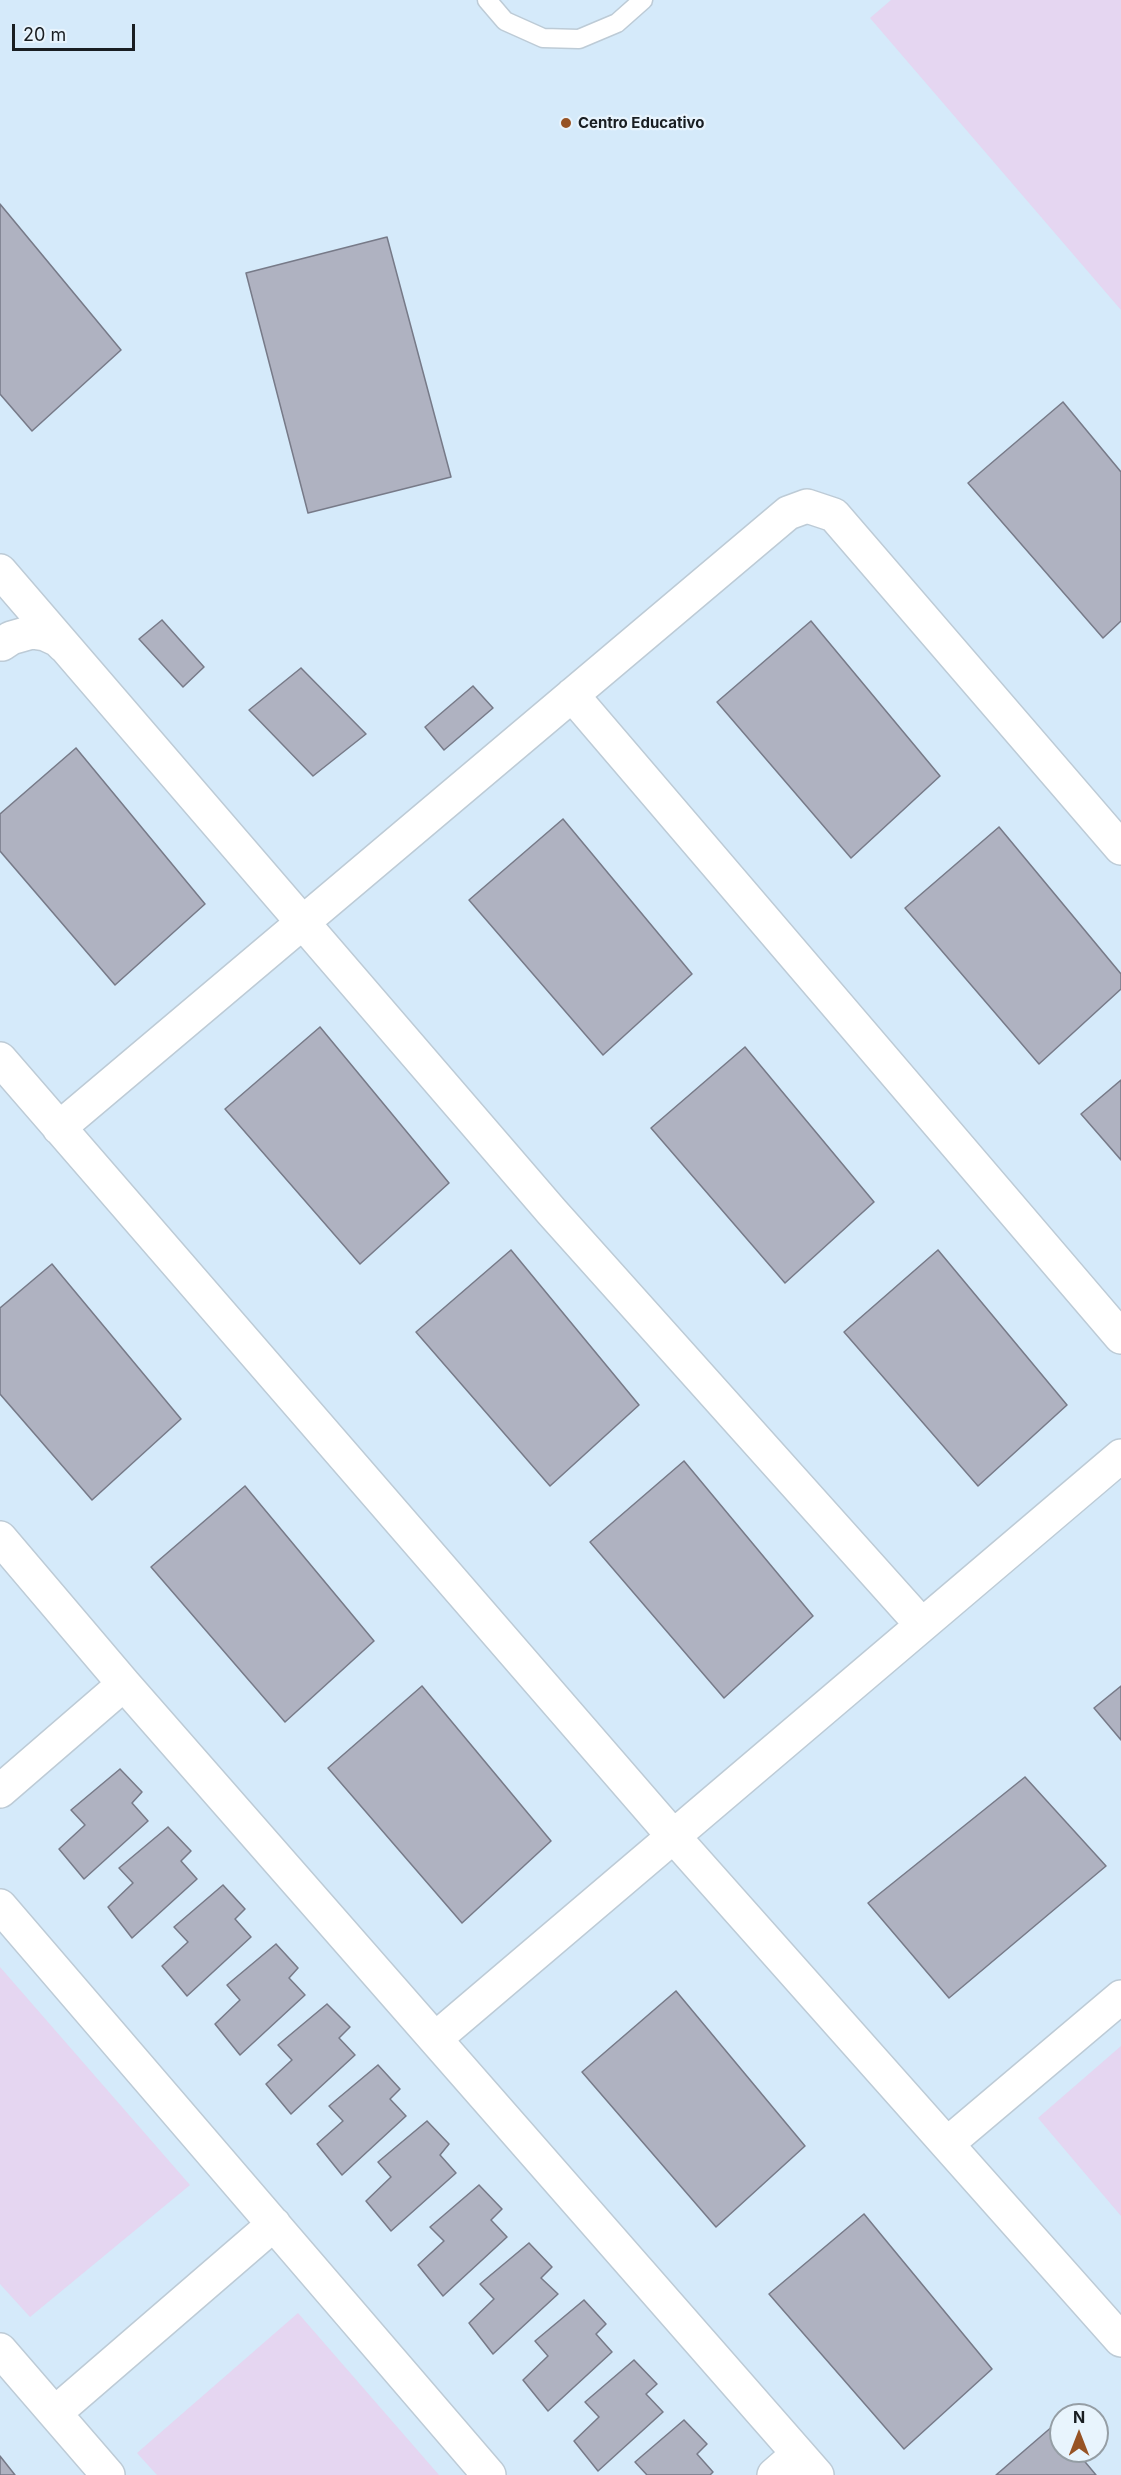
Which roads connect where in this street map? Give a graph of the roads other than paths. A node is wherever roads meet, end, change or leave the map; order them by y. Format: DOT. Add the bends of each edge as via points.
graph roads {
  1 [pos="487,0"];
  2 [pos="643,0"];
  3 [pos="3,575"];
  4 [pos="1,646"];
  5 [pos="67,649"];
  6 [pos="572,695"];
  7 [pos="1121,848"];
  8 [pos="303,922"];
  9 [pos="0,1059"];
  10 [pos="59,1128"];
  11 [pos="1121,1337"];
  12 [pos="1121,1456"];
  13 [pos="0,1538"];
  14 [pos="922,1625"];
  15 [pos="124,1684"];
  16 [pos="0,1791"];
  17 [pos="674,1837"];
  18 [pos="0,1906"];
  19 [pos="1121,1997"];
  20 [pos="435,2039"];
  21 [pos="947,2144"];
  22 [pos="274,2224"];
  23 [pos="1121,2340"];
  24 [pos="0,2350"];
  25 [pos="55,2413"];
  26 [pos="808,2464"];
  27 [pos="108,2475"];
  28 [pos="489,2475"];
  29 [pos="774,2475"];
  1 -- 2 [label="lane" via="505,21 543,38 579,39 617,23"];
  3 -- 4 [label="street" via="15,609 9,634"];
  3 -- 5 [label="street"];
  4 -- 5 [label="street" via="10,638 32,632 51,637"];
  5 -- 8 [label="street"];
  6 -- 7 [label="street" via="788,513 807,506 834,515"];
  6 -- 8 [label="street"];
  6 -- 11 [label="street"];
  8 -- 10 [label="street"];
  8 -- 14 [label="street" via="552,1212"];
  9 -- 10 [label="street"];
  10 -- 17 [label="street"];
  12 -- 14 [label="street"];
  13 -- 15 [label="street"];
  14 -- 17 [label="street"];
  15 -- 16 [label="street"];
  15 -- 20 [label="street"];
  17 -- 20 [label="street"];
  17 -- 21 [label="street"];
  18 -- 22 [label="street"];
  19 -- 21 [label="street"];
  20 -- 26 [label="street"];
  21 -- 23 [label="street"];
  22 -- 25 [label="street"];
  22 -- 28 [label="street"];
  24 -- 25 [label="street"];
  25 -- 27 [label="street"];
  26 -- 29 [label="street"];
}
